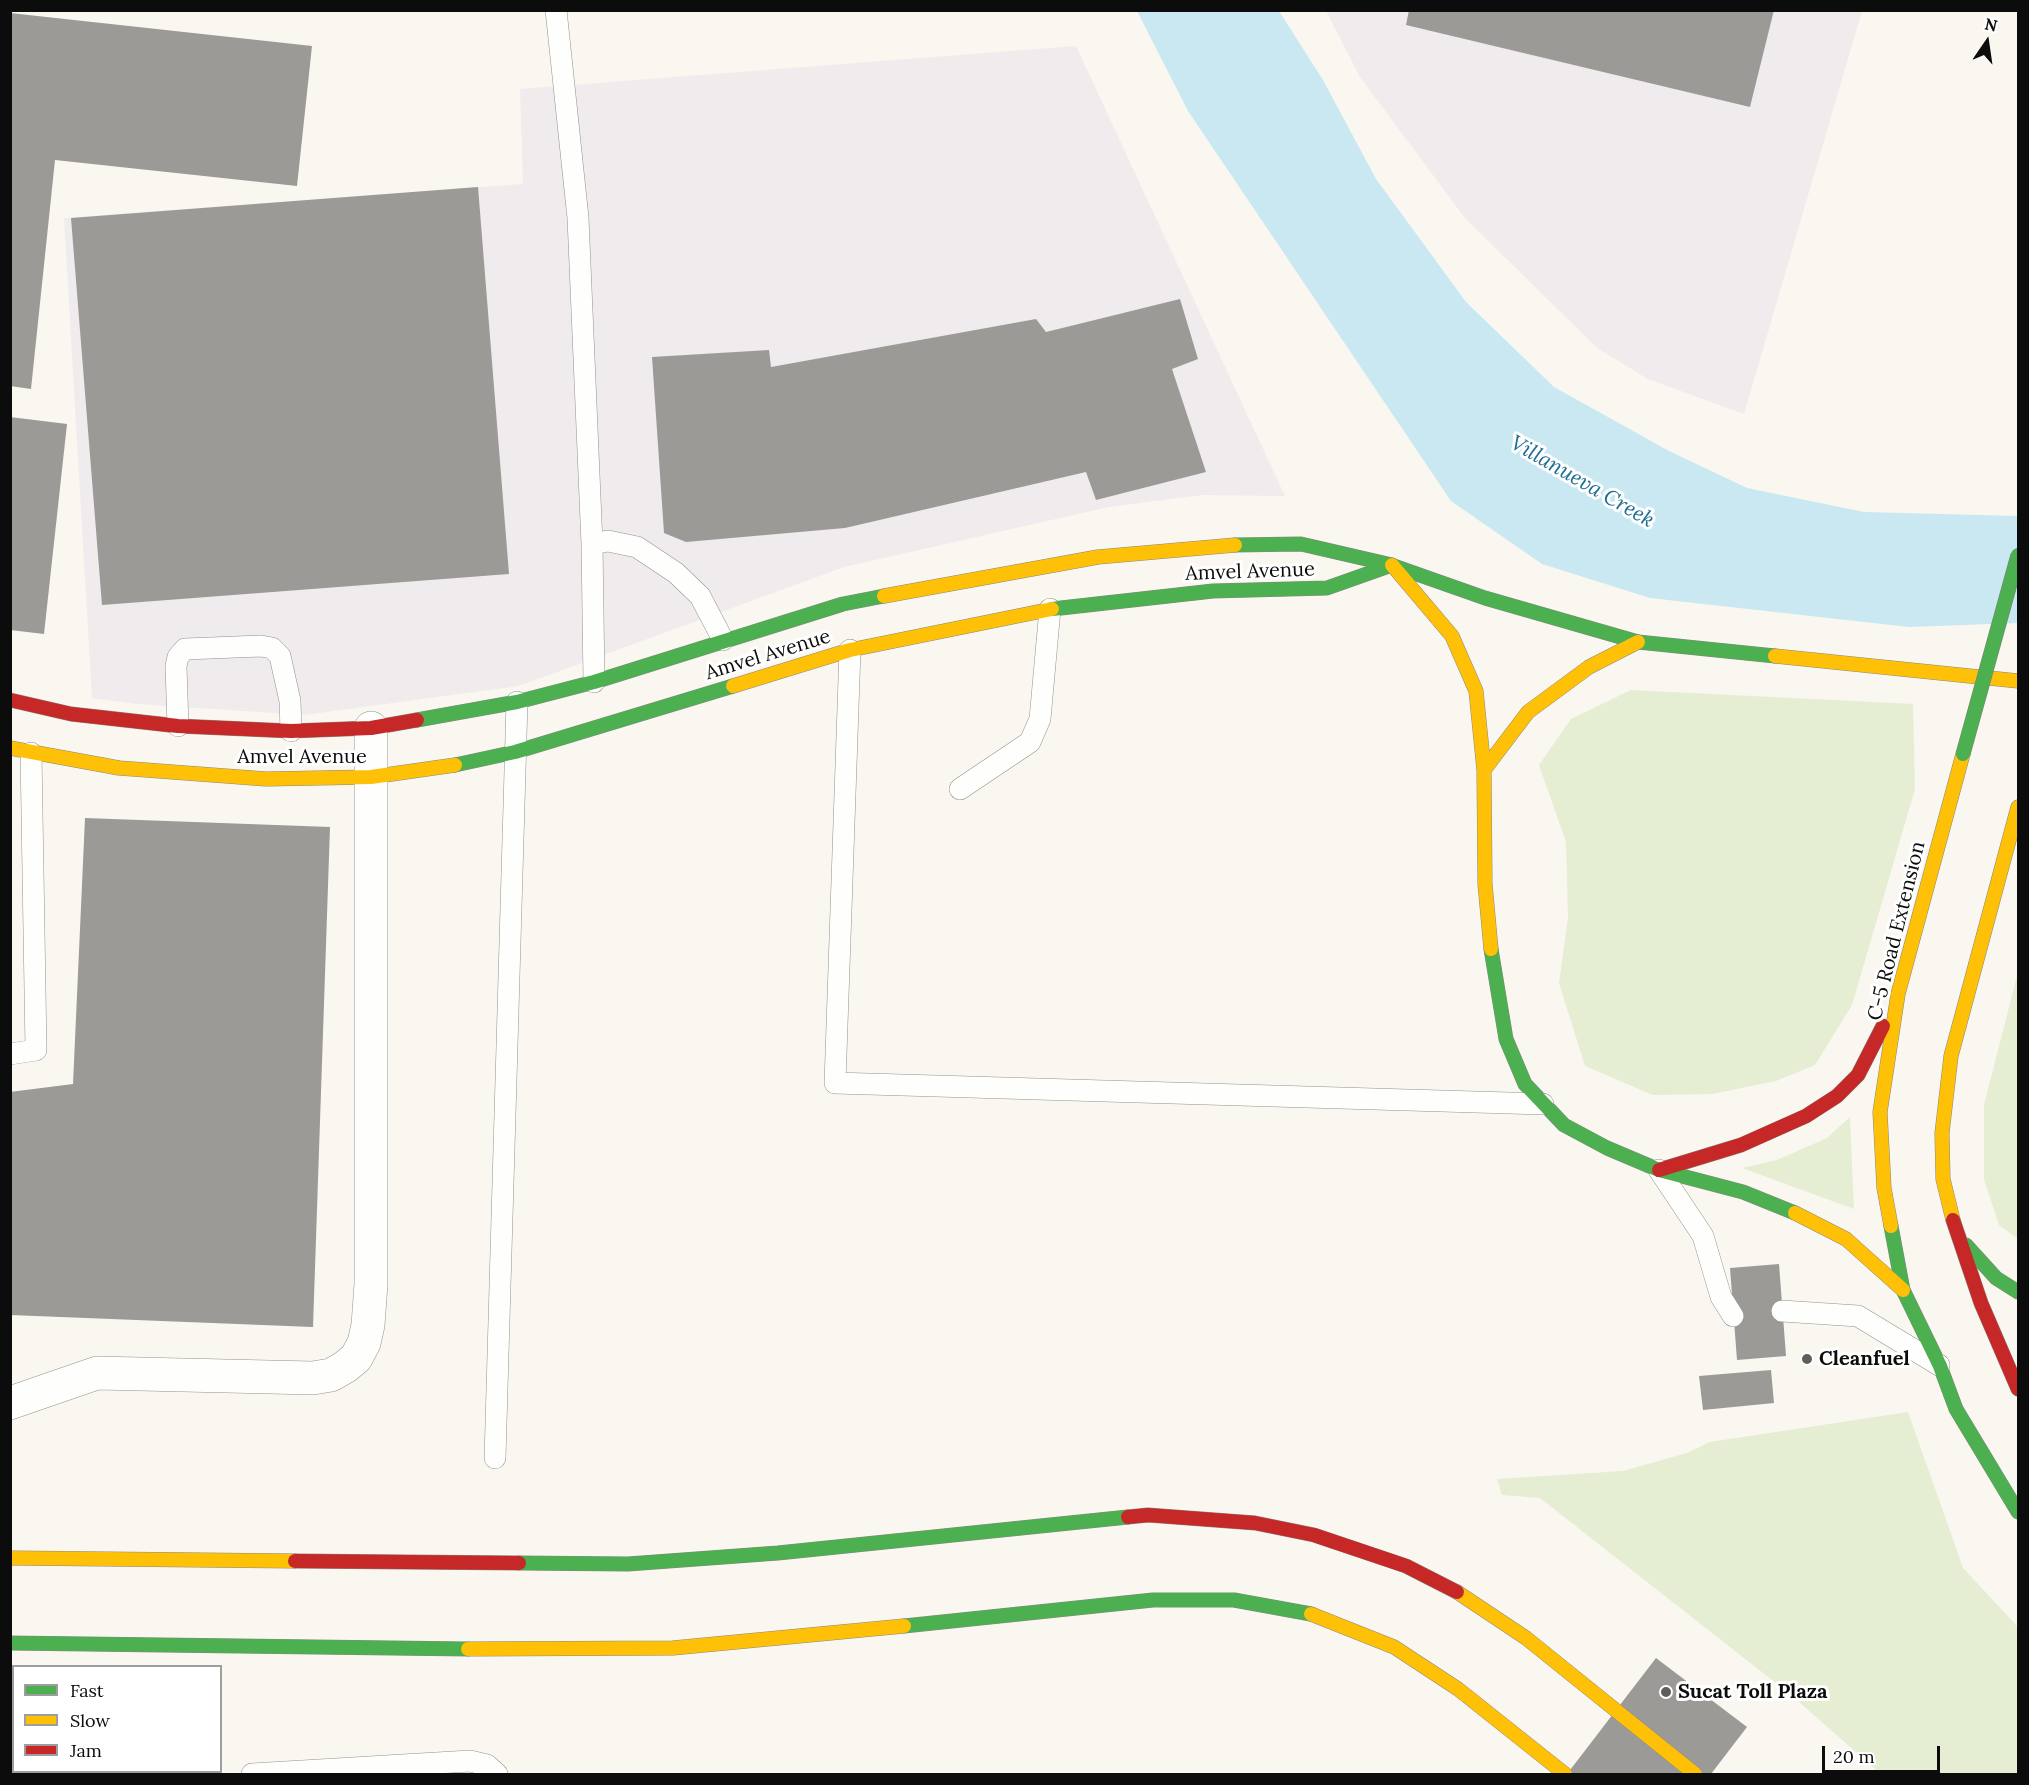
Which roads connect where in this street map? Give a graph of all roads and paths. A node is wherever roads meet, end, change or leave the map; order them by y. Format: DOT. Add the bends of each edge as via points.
graph roads {
  1 [pos="556,10"];
  2 [pos="592,544"];
  3 [pos="2019,555"];
  4 [pos="1392,565"];
  5 [pos="1050,609"];
  6 [pos="723,640"];
  7 [pos="1638,642"];
  8 [pos="850,650"];
  9 [pos="2019,681"];
  10 [pos="594,682"];
  11 [pos="10,700"];
  12 [pos="517,702"];
  13 [pos="178,726"];
  14 [pos="371,728"];
  15 [pos="291,730"];
  16 [pos="10,748"];
  17 [pos="515,752"];
  18 [pos="31,753"];
  19 [pos="1484,770"];
  20 [pos="371,777"];
  21 [pos="960,789"];
  22 [pos="2019,807"];
  23 [pos="1898,994"];
  24 [pos="10,1054"];
  25 [pos="1543,1104"];
  26 [pos="1659,1170"];
  27 [pos="1957,1234"];
  28 [pos="1903,1290"];
  29 [pos="2019,1292"];
  30 [pos="1782,1311"];
  31 [pos="1733,1316"];
  32 [pos="1940,1366"];
  33 [pos="2019,1389"];
  34 [pos="10,1403"];
  35 [pos="495,1458"];
  36 [pos="2019,1512"];
  37 [pos="10,1558"];
  38 [pos="10,1643"];
  39 [pos="252,1774"];
  40 [pos="497,1774"];
  41 [pos="1565,1774"];
  42 [pos="1695,1774"];
  1 -- 2 [label="lane" via="578,218"];
  2 -- 6 [label="lane" via="608,541 637,547 676,573 700,596"];
  2 -- 10 [label="lane"];
  3 -- 23 [label="main road, C-5 Road Extension, bridge"];
  4 -- 5 [label="main road, Amvel Avenue" via="1327,588 1213,591"];
  4 -- 6 [label="main road, Amvel Avenue" via="1282,543 1217,544 1109,555 843,604"];
  4 -- 7 [label="main road" via="1485,598"];
  4 -- 19 [label="main road" via="1452,636 1466,664 1476,691"];
  5 -- 8 [label="main road, Amvel Avenue"];
  5 -- 21 [label="lane" via="1040,718 1030,742"];
  6 -- 10 [label="main road, Amvel Avenue"];
  7 -- 9 [label="main road"];
  7 -- 19 [label="main road" via="1589,667 1528,712"];
  8 -- 17 [label="main road, Amvel Avenue"];
  8 -- 25 [label="lane" via="835,1083"];
  10 -- 12 [label="main road, Amvel Avenue"];
  11 -- 13 [label="main road, Amvel Avenue" via="71,714"];
  12 -- 14 [label="main road, Amvel Avenue"];
  12 -- 17 [label="lane"];
  13 -- 15 [label="main road, Amvel Avenue"];
  13 -- 15 [label="lane" via="176,666 186,649 261,646 272,648 280,656 290,701"];
  14 -- 15 [label="main road, Amvel Avenue"];
  14 -- 20 [label="street"];
  16 -- 18 [label="main road, Amvel Avenue"];
  17 -- 20 [label="main road, Amvel Avenue" via="436,769"];
  17 -- 35 [label="lane"];
  18 -- 20 [label="main road, Amvel Avenue" via="119,768 209,776"];
  18 -- 24 [label="lane" via="36,1050"];
  19 -- 25 [label="main road" via="1485,884 1499,1009 1515,1066"];
  20 -- 34 [label="street" via="370,1284 368,1325 356,1358 331,1375 313,1378 97,1373"];
  22 -- 27 [label="main road" via="1951,1056 1942,1133 1943,1179"];
  23 -- 26 [label="main road" via="1858,1076 1837,1096 1774,1132"];
  23 -- 28 [label="main road, C-5 Road Extension" via="1880,1112 1884,1188"];
  25 -- 26 [label="main road" via="1564,1125"];
  26 -- 28 [label="main road" via="1743,1192 1811,1220 1846,1239"];
  26 -- 31 [label="lane" via="1703,1236 1721,1297"];
  27 -- 29 [label="main road" via="1996,1278"];
  27 -- 33 [label="main road"];
  28 -- 32 [label="main road, C-5 Road Extension"];
  30 -- 32 [label="lane" via="1858,1316"];
  32 -- 36 [label="main road, C-5 Road Extension" via="1956,1409"];
  37 -- 42 [label="main road" via="628,1564 778,1553 1148,1515 1255,1522 1363,1550 1452,1589 1526,1638"];
  38 -- 41 [label="main road" via="662,1648 726,1645 1154,1600 1234,1600 1295,1609 1359,1630 1394,1647 1458,1689"];
  39 -- 40 [label="lane" via="470,1761 487,1765"];
}
